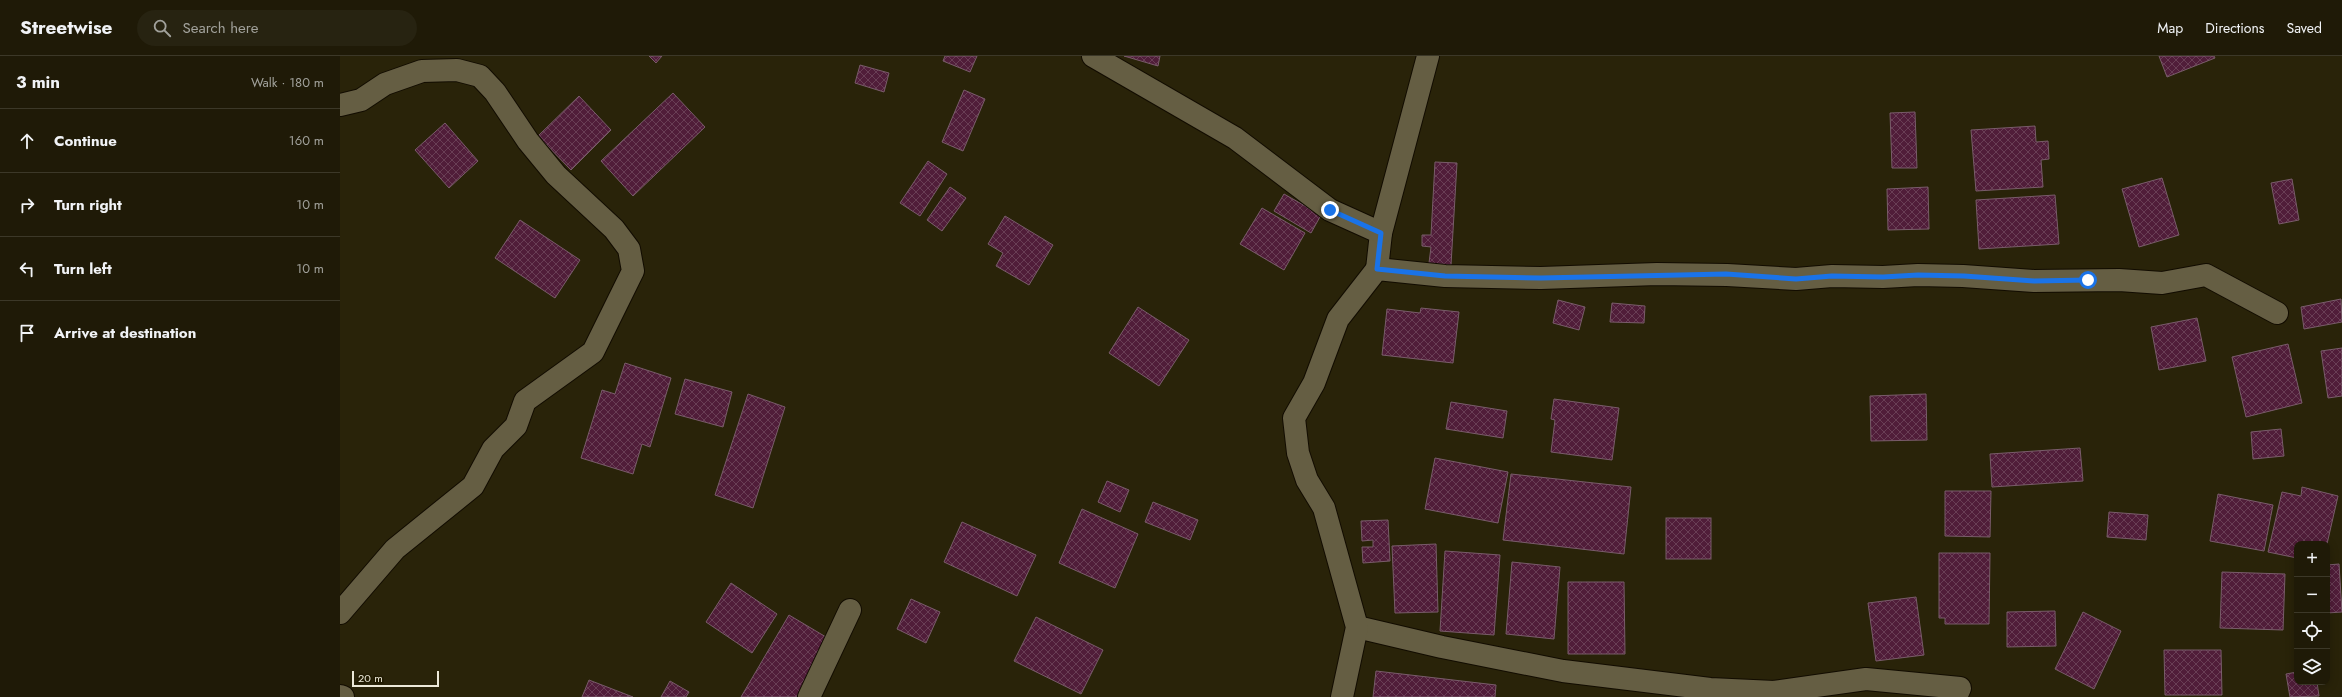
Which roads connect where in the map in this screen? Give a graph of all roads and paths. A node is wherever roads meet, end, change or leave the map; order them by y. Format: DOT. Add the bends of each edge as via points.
graph roads {
  1 [pos="1093,56"];
  2 [pos="1428,56"];
  3 [pos="340,105"];
  4 [pos="1381,233"];
  5 [pos="1377,269"];
  6 [pos="2277,313"];
  7 [pos="850,610"];
  8 [pos="340,613"];
  9 [pos="1357,627"];
  10 [pos="340,696"];
  11 [pos="343,697"];
  12 [pos="809,697"];
  13 [pos="1342,697"];
  14 [pos="1956,697"];
  1 -- 4 [label="street" via="1235,138 1330,210"];
  2 -- 4 [label="street"];
  3 -- 8 [label="street" via="361,100 385,84 422,71 457,70 480,76 495,92 528,141 556,175 614,229 629,249 633,271 593,352 525,401 516,426 493,449 473,486 395,548"];
  4 -- 5 [label="street"];
  5 -- 6 [label="street" via="1445,276 1541,278 1657,274 1726,274 1796,279 1918,275 2034,281 2119,280 2162,283 2206,276"];
  5 -- 9 [label="street" via="1338,319 1314,382 1294,418 1298,454 1307,480 1324,508"];
  7 -- 12 [label="street"];
  9 -- 13 [label="street"];
  9 -- 14 [label="street" via="1562,671 1702,688 1774,692 1866,679 1960,688"];
  10 -- 11 [label="street"];
}
